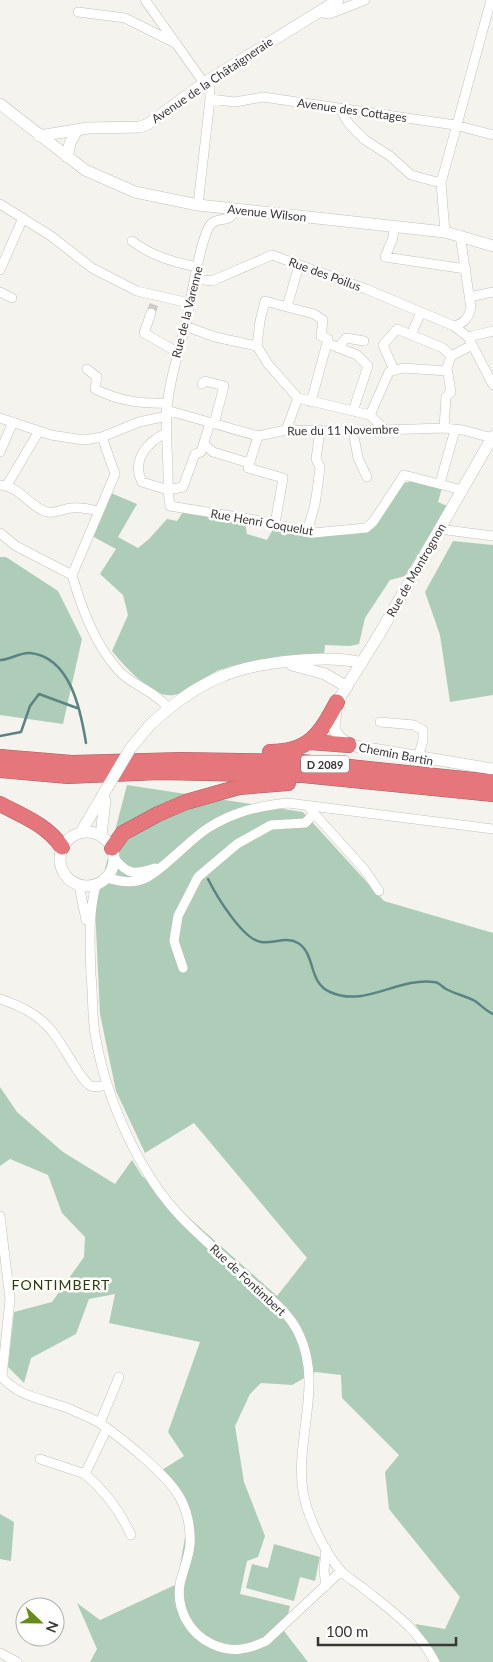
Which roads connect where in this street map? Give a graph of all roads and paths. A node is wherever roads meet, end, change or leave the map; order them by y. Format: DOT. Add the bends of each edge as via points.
graph roads {
  1 [pos="145,0"];
  2 [pos="338,0"];
  3 [pos="368,0"];
  4 [pos="492,0"];
  5 [pos="78,12"];
  6 [pos="318,12"];
  7 [pos="176,43"];
  8 [pos="206,82"];
  9 [pos="210,100"];
  10 [pos="0,104"];
  11 [pos="340,109"];
  12 [pos="455,125"];
  13 [pos="77,130"];
  14 [pos="493,135"];
  15 [pos="39,136"];
  16 [pos="67,157"];
  17 [pos="440,183"];
  18 [pos="0,204"];
  19 [pos="198,206"];
  20 [pos="237,210"];
  21 [pos="23,218"];
  22 [pos="394,226"];
  23 [pos="445,232"];
  24 [pos="460,235"];
  25 [pos="132,241"];
  26 [pos="493,246"];
  27 [pos="299,265"];
  28 [pos="197,267"];
  29 [pos="466,269"];
  30 [pos="0,270"];
  31 [pos="196,279"];
  32 [pos="0,292"];
  33 [pos="493,292"];
  34 [pos="470,297"];
  35 [pos="12,298"];
  36 [pos="189,303"];
  37 [pos="287,307"];
  38 [pos="421,312"];
  39 [pos="151,313"];
  40 [pos="186,326"];
  41 [pos="454,326"];
  42 [pos="493,332"];
  43 [pos="411,335"];
  44 [pos="364,341"];
  45 [pos="470,341"];
  46 [pos="327,343"];
  47 [pos="257,346"];
  48 [pos="338,348"];
  49 [pos="177,352"];
  50 [pos="451,356"];
  51 [pos="87,369"];
  52 [pos="394,370"];
  53 [pos="448,372"];
  54 [pos="202,384"];
  55 [pos="493,386"];
  56 [pos="298,398"];
  57 [pos="311,402"];
  58 [pos="167,410"];
  59 [pos="352,411"];
  60 [pos="370,415"];
  61 [pos="0,418"];
  62 [pos="13,422"];
  63 [pos="212,423"];
  64 [pos="444,428"];
  65 [pos="39,430"];
  66 [pos="286,430"];
  67 [pos="320,430"];
  68 [pos="386,430"];
  69 [pos="455,430"];
  70 [pos="353,431"];
  71 [pos="168,432"];
  72 [pos="258,436"];
  73 [pos="102,437"];
  74 [pos="492,442"];
  75 [pos="204,444"];
  76 [pos="0,452"];
  77 [pos="249,463"];
  78 [pos="367,477"];
  79 [pos="440,483"];
  80 [pos="3,485"];
  81 [pos="168,490"];
  82 [pos="462,490"];
  83 [pos="98,511"];
  84 [pos="275,524"];
  85 [pos="439,529"];
  86 [pos="307,532"];
  87 [pos="0,533"];
  88 [pos="493,536"];
  89 [pos="72,576"];
  90 [pos="362,663"];
  91 [pos="270,664"];
  92 [pos="348,687"];
  93 [pos="337,702"];
  94 [pos="168,708"];
  95 [pos="380,722"];
  96 [pos="310,742"];
  97 [pos="349,745"];
  98 [pos="0,757"];
  99 [pos="418,758"];
  100 [pos="181,760"];
  101 [pos="493,769"];
  102 [pos="0,770"];
  103 [pos="340,778"];
  104 [pos="493,782"];
  105 [pos="107,788"];
  106 [pos="493,794"];
  107 [pos="0,804"];
  108 [pos="307,805"];
  109 [pos="314,814"];
  110 [pos="493,830"];
  111 [pos="81,832"];
  112 [pos="101,836"];
  113 [pos="62,847"];
  114 [pos="113,853"];
  115 [pos="160,867"];
  116 [pos="106,878"];
  117 [pos="78,885"];
  118 [pos="96,885"];
  119 [pos="379,891"];
  120 [pos="89,935"];
  121 [pos="183,968"];
  122 [pos="0,999"];
  123 [pos="107,1085"];
  124 [pos="0,1216"];
  125 [pos="119,1378"];
  126 [pos="103,1426"];
  127 [pos="40,1459"];
  128 [pos="85,1474"];
  129 [pos="131,1535"];
  130 [pos="326,1548"];
  131 [pos="341,1571"];
  132 [pos="326,1586"];
  133 [pos="0,1653"];
  134 [pos="17,1662"];
  135 [pos="435,1662"];
  1 -- 7 [label="street"];
  2 -- 6 [label="street, Avenue de la Châtaigneraie"];
  3 -- 6 [label="street" via="329,14"];
  4 -- 12 [label="street"];
  5 -- 7 [label="street" via="125,18"];
  6 -- 8 [label="street, Avenue de la Châtaigneraie"];
  7 -- 8 [label="street"];
  8 -- 9 [label="street"];
  8 -- 13 [label="street, Avenue de la Châtaigneraie" via="157,120 140,127"];
  9 -- 11 [label="street, Avenue des Cottages" via="235,102 263,98"];
  9 -- 19 [label="street"];
  10 -- 15 [label="street, Avenue Wilson"];
  11 -- 12 [label="street, Avenue des Cottages"];
  11 -- 17 [label="street" via="365,140 411,175"];
  12 -- 14 [label="street, Avenue des Cottages"];
  12 -- 17 [label="street"];
  13 -- 15 [label="street, Avenue de la Châtaigneraie"];
  13 -- 16 [label="street"];
  15 -- 16 [label="street, Avenue Wilson"];
  16 -- 19 [label="street, Avenue Wilson" via="85,170 135,192"];
  17 -- 23 [label="street"];
  18 -- 21 [label="street"];
  19 -- 20 [label="street, Avenue Wilson"];
  20 -- 22 [label="street, Avenue Wilson"];
  20 -- 28 [label="street, Rue de la Varenne" via="209,226"];
  21 -- 30 [label="street"];
  21 -- 36 [label="street" via="92,268 137,290"];
  22 -- 23 [label="street, Avenue Wilson"];
  22 -- 29 [label="street" via="385,257"];
  23 -- 24 [label="street, Avenue Wilson"];
  24 -- 26 [label="street, Avenue Wilson"];
  24 -- 29 [label="street"];
  25 -- 28 [label="street" via="171,261"];
  27 -- 31 [label="street, Rue des Poilus" via="272,255 212,281"];
  27 -- 37 [label="street"];
  27 -- 38 [label="street, Rue des Poilus"];
  28 -- 31 [label="street, Rue de la Varenne"];
  29 -- 34 [label="street"];
  31 -- 36 [label="street, Rue de la Varenne"];
  32 -- 35 [label="street"];
  33 -- 34 [label="street"];
  34 -- 41 [label="street" via="468,317"];
  36 -- 40 [label="street, Rue de la Varenne"];
  37 -- 46 [label="street" via="314,314 323,320 321,336 328,340"];
  37 -- 47 [label="street" via="265,301"];
  38 -- 41 [label="street, Rue des Poilus"];
  38 -- 43 [label="street"];
  39 -- 49 [label="street" via="144,333"];
  40 -- 47 [label="street" via="215,337"];
  40 -- 49 [label="street, Rue de la Varenne"];
  41 -- 45 [label="street, Rue des Poilus"];
  42 -- 45 [label="street"];
  43 -- 50 [label="street" via="443,348"];
  43 -- 52 [label="street" via="397,329 383,345"];
  44 -- 48 [label="street" via="346,338"];
  45 -- 50 [label="street"];
  45 -- 55 [label="street"];
  46 -- 48 [label="street"];
  46 -- 57 [label="street"];
  47 -- 56 [label="street" via="268,364"];
  48 -- 59 [label="street" via="357,356 368,366"];
  49 -- 58 [label="street, Rue de la Varenne"];
  50 -- 53 [label="street"];
  51 -- 58 [label="street" via="98,378 95,389"];
  52 -- 53 [label="street"];
  52 -- 60 [label="street" via="389,372"];
  53 -- 64 [label="street" via="451,392 446,397"];
  54 -- 63 [label="street" via="205,381 224,386"];
  56 -- 57 [label="street"];
  56 -- 66 [label="street"];
  57 -- 59 [label="street"];
  58 -- 63 [label="street, Rue du 11 Novembre"];
  58 -- 71 [label="street, Rue de la Varenne"];
  58 -- 73 [label="street"];
  59 -- 60 [label="street"];
  60 -- 68 [label="street"];
  61 -- 62 [label="street"];
  62 -- 65 [label="street"];
  62 -- 76 [label="street"];
  63 -- 72 [label="street, Rue du 11 Novembre"];
  63 -- 75 [label="street"];
  64 -- 68 [label="street, Rue du 11 Novembre"];
  64 -- 69 [label="street, Rue du 11 Novembre"];
  65 -- 73 [label="street" via="84,440"];
  65 -- 80 [label="street"];
  66 -- 67 [label="street, Rue du 11 Novembre"];
  66 -- 72 [label="street, Rue du 11 Novembre"];
  67 -- 70 [label="street, Rue du 11 Novembre"];
  67 -- 86 [label="street" via="316,459 320,467"];
  68 -- 70 [label="street, Rue du 11 Novembre"];
  69 -- 74 [label="street, Rue du 11 Novembre"];
  69 -- 79 [label="street"];
  70 -- 78 [label="street" via="358,458"];
  71 -- 81 [label="street, Rue de la Varenne"];
  71 -- 81 [label="street" via="151,440 137,472 142,482"];
  72 -- 77 [label="street"];
  73 -- 83 [label="street" via="115,474"];
  74 -- 82 [label="street, Rue de Montrognon"];
  75 -- 77 [label="street" via="213,452"];
  75 -- 81 [label="street" via="201,452 195,454 183,487"];
  77 -- 84 [label="street" via="248,468 283,478"];
  79 -- 82 [label="street, Rue Henri Coquelut"];
  79 -- 86 [label="street, Rue Henri Coquelut" via="404,475 366,528"];
  80 -- 83 [label="street" via="49,513 72,507"];
  81 -- 84 [label="street, Rue Henri Coquelut" via="170,506"];
  82 -- 85 [label="street, Rue de Montrognon"];
  83 -- 89 [label="street"];
  84 -- 86 [label="street, Rue Henri Coquelut"];
  85 -- 88 [label="street"];
  85 -- 90 [label="street, Rue de Montrognon"];
  87 -- 89 [label="street" via="16,546"];
  89 -- 94 [label="street" via="93,633 120,672 153,693"];
  90 -- 91 [label="street" via="349,659 317,659"];
  90 -- 92 [label="street, Rue de Montrognon"];
  91 -- 92 [label="street" via="298,665 325,674"];
  91 -- 94 [label="street" via="225,674"];
  92 -- 93 [label="street, Rue de Montrognon"];
  93 -- 96 [label="highway"];
  93 -- 97 [label="street, Chemin Bartin" via="334,728"];
  94 -- 105 [label="street, bridge" via="130,749"];
  95 -- 99 [label="street" via="414,725 423,730"];
  96 -- 97 [label="highway"];
  96 -- 100 [label="highway" via="282,752 212,752"];
  97 -- 99 [label="street, Chemin Bartin"];
  98 -- 100 [label="highway, D 2089" via="72,763"];
  99 -- 101 [label="street, Chemin Bartin"];
  100 -- 104 [label="highway, D 2089" via="302,762"];
  102 -- 103 [label="highway, D 2089" via="68,776 235,772"];
  103 -- 106 [label="highway, D 2089"];
  103 -- 114 [label="highway" via="239,787 194,799 123,833"];
  105 -- 111 [label="street"];
  105 -- 112 [label="street"];
  107 -- 113 [label="highway" via="44,828"];
  108 -- 109 [label="street"];
  108 -- 110 [label="street"];
  108 -- 115 [label="street" via="256,806 232,815 206,829"];
  109 -- 119 [label="street" via="364,869"];
  109 -- 121 [label="street" via="305,823 271,825 237,844 198,877 178,916 174,941"];
  111 -- 112 [label="street"];
  111 -- 113 [label="street" via="73,835"];
  112 -- 114 [label="street"];
  113 -- 117 [label="street" via="62,871"];
  114 -- 115 [label="street" via="124,870 133,873"];
  114 -- 116 [label="street" via="113,865"];
  115 -- 116 [label="street" via="142,880 128,882"];
  116 -- 118 [label="street"];
  117 -- 118 [label="street"];
  117 -- 120 [label="street, Rue de Fontimbert"];
  118 -- 120 [label="street, Rue de Fontimbert" via="90,906"];
  120 -- 123 [label="street, Rue de Fontimbert" via="95,1033"];
  122 -- 123 [label="street" via="34,1014 50,1027 84,1081 91,1086"];
  123 -- 130 [label="street, Rue de Fontimbert" via="134,1147 181,1218 279,1307 299,1333 306,1353 310,1386 310,1404 300,1457 302,1483 307,1507"];
  124 -- 126 [label="street" via="10,1299 2,1377 18,1392"];
  125 -- 126 [label="street"];
  126 -- 128 [label="street"];
  126 -- 132 [label="street" via="170,1482 180,1497 190,1528 190,1544 179,1599 186,1622 206,1641 221,1648 238,1650 266,1641"];
  127 -- 128 [label="street"];
  128 -- 129 [label="street" via="113,1503"];
  130 -- 131 [label="street, Rue de Fontimbert"];
  130 -- 132 [label="street"];
  131 -- 132 [label="street"];
  131 -- 135 [label="street, Rue de Fontimbert" via="409,1624"];
  133 -- 134 [label="street"];
}
